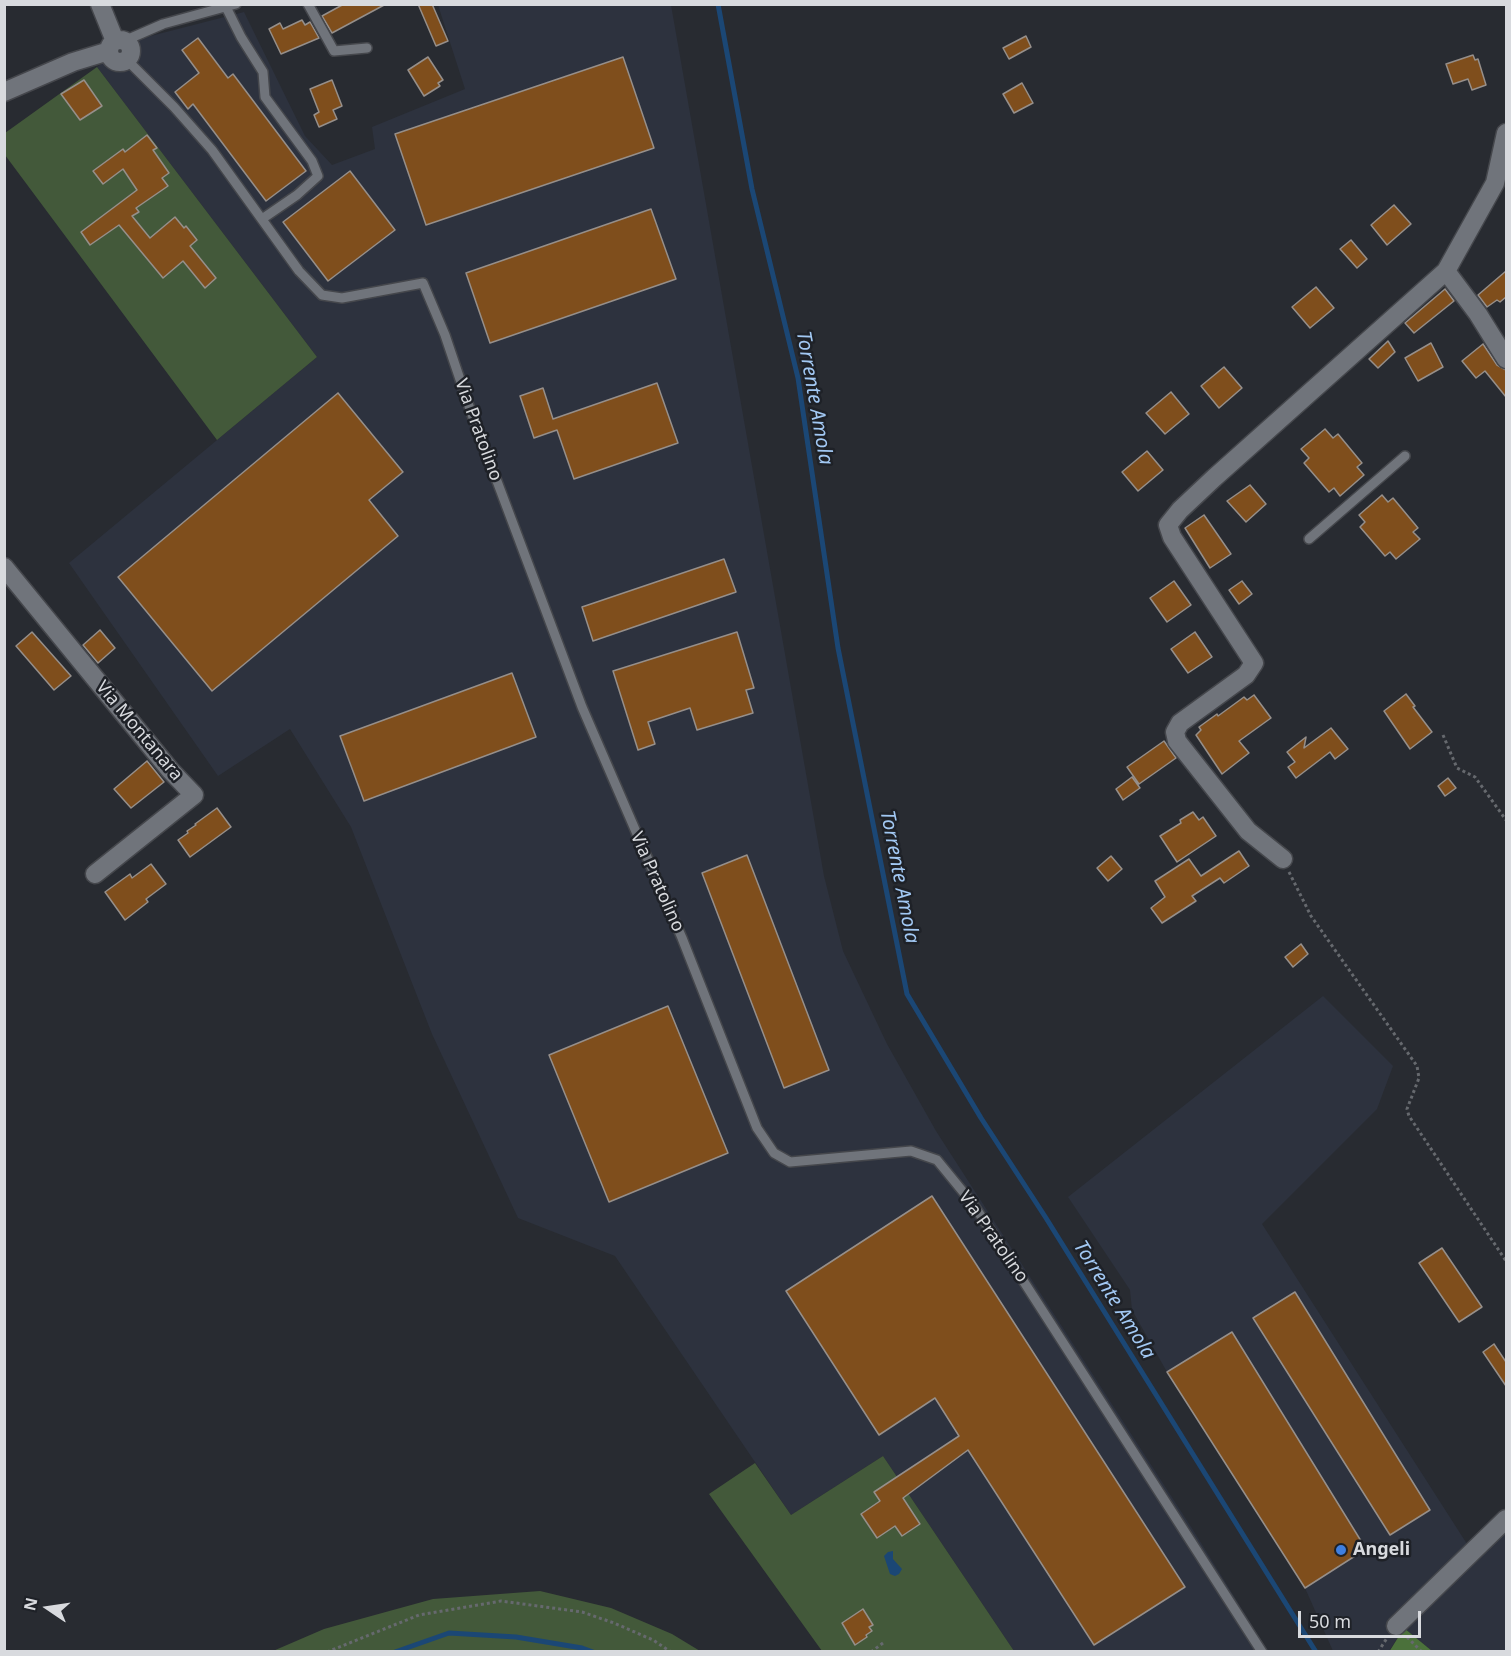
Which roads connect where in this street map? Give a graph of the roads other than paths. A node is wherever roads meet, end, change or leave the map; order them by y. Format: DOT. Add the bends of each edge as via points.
graph roads {
  1 [pos="100,4"];
  2 [pos="308,4"];
  3 [pos="231,6"];
  4 [pos="116,44"];
  5 [pos="367,48"];
  6 [pos="126,59"];
  7 [pos="4,92"];
  8 [pos="1506,133"];
  9 [pos="262,219"];
  10 [pos="1446,271"];
  11 [pos="1506,359"];
  12 [pos="1405,456"];
  13 [pos="1309,539"];
  14 [pos="4,567"];
  15 [pos="1283,859"];
  16 [pos="95,874"];
  17 [pos="1506,1519"];
  18 [pos="1396,1626"];
  19 [pos="1262,1652"];
  1 -- 4 [label="street"];
  2 -- 5 [label="lane" via="334,51"];
  3 -- 4 [label="lane" via="163,24"];
  3 -- 9 [label="lane" via="241,36 263,72 265,96 312,161 318,176"];
  4 -- 6 [label="street" via="130,50"];
  4 -- 7 [label="street"];
  6 -- 9 [label="lane, Via Pratolino" via="212,150"];
  8 -- 10 [label="street" via="1495,183"];
  9 -- 19 [label="lane, Via Pratolino" via="299,271 322,295 342,298 423,283 582,707 682,938 757,1128 774,1153 790,1162 911,1151 937,1160 973,1204 1012,1263"];
  10 -- 11 [label="street"];
  10 -- 15 [label="street" via="1214,478 1168,525 1254,663 1246,675 1180,723 1175,732 1177,741 1248,831"];
  12 -- 13 [label="lane"];
  14 -- 16 [label="street, Via Montanara" via="194,795"];
  17 -- 18 [label="street"];
}
